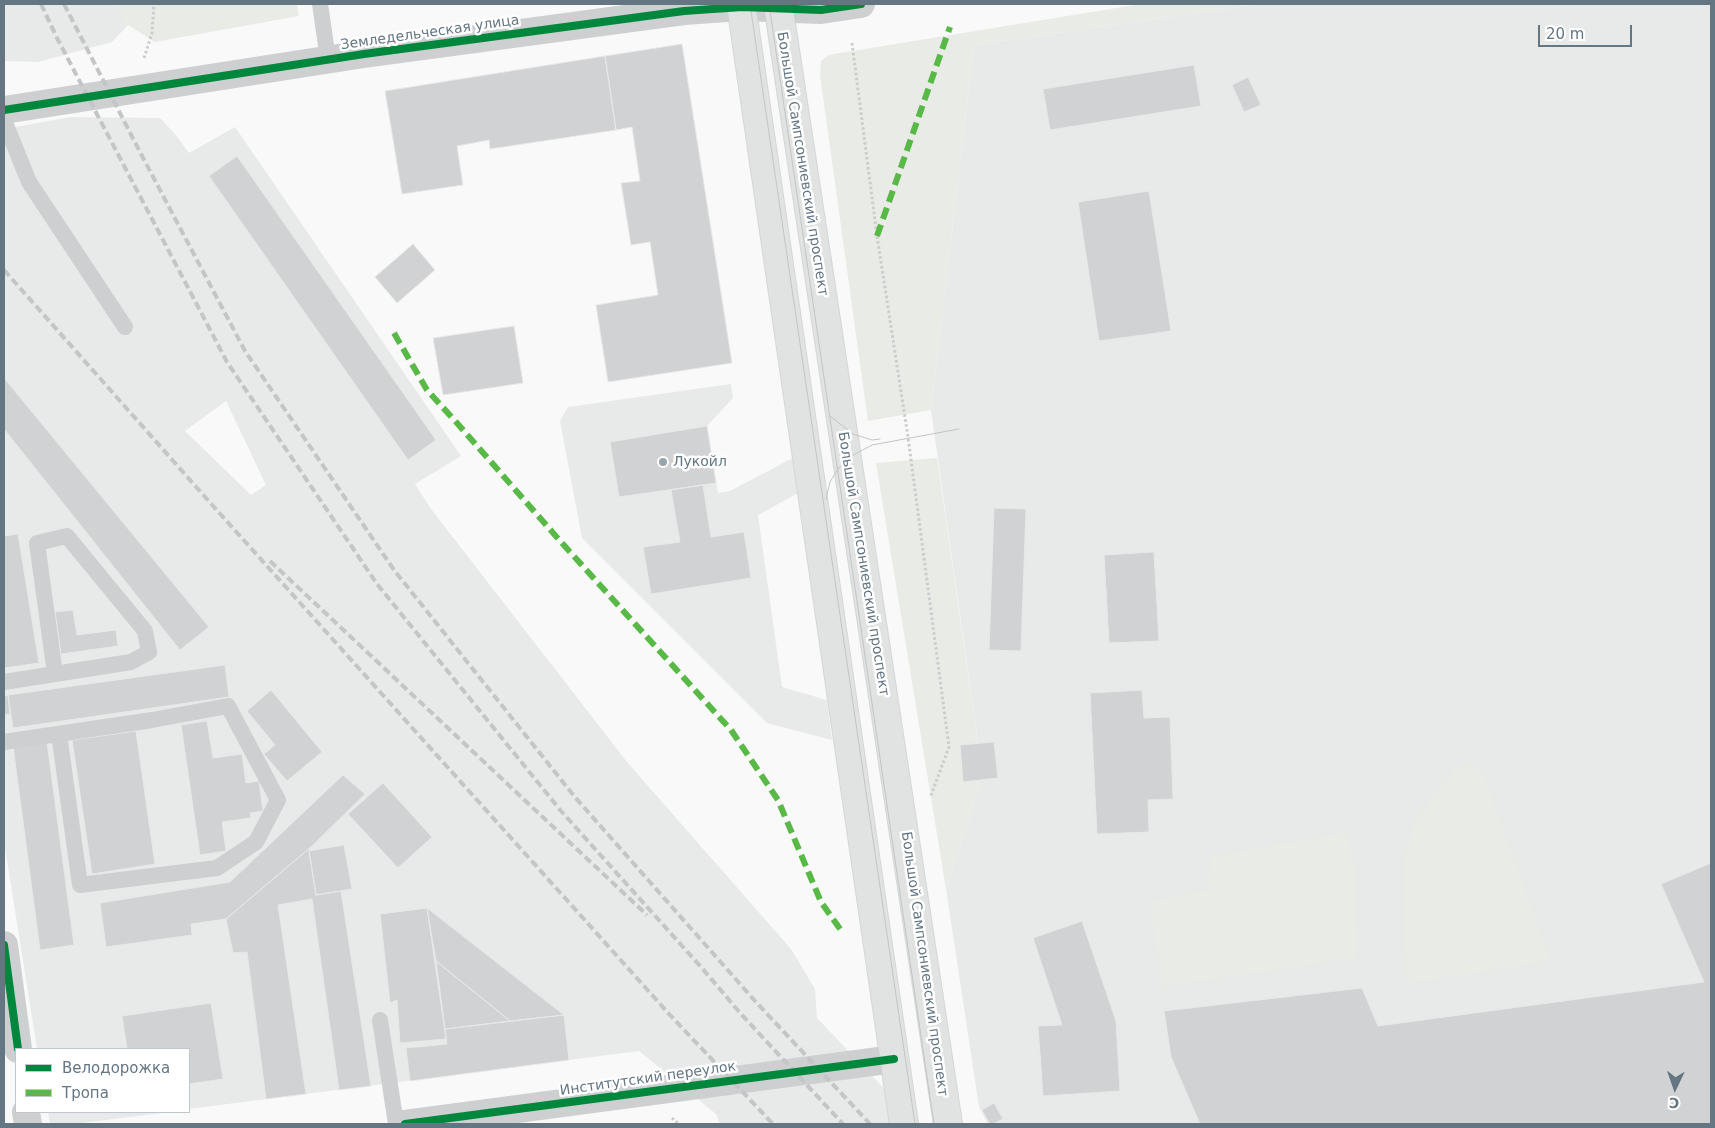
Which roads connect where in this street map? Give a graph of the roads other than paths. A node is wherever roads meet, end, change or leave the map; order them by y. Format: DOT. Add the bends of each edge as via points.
graph roads {
  1 [pos="320,4"];
  2 [pos="861,4"];
  3 [pos="742,5"];
  4 [pos="779,6"];
  5 [pos="328,60"];
  6 [pos="4,110"];
  7 [pos="4,120"];
  8 [pos="125,328"];
  9 [pos="55,674"];
  10 [pos="4,682"];
  11 [pos="59,734"];
  12 [pos="4,742"];
  13 [pos="4,945"];
  14 [pos="380,1020"];
  15 [pos="18,1048"];
  16 [pos="894,1059"];
  17 [pos="396,1124"];
  18 [pos="405,1124"];
  19 [pos="904,1124"];
  20 [pos="948,1124"];
  1 -- 5 [label="lane"];
  2 -- 4 [label="street, Земледельческая улица" via="821,10"];
  3 -- 4 [label="street, Земледельческая улица"];
  3 -- 5 [label="street, Земледельческая улица"];
  3 -- 16 [label="main road"];
  4 -- 20 [label="main road, Большой Сампсониевский проспект"];
  5 -- 6 [label="street, Земледельческая улица"];
  7 -- 8 [label="lane" via="29,182"];
  9 -- 9 [label="lane" via="131,662 148,652 145,631 67,536 37,543"];
  9 -- 10 [label="lane"];
  11 -- 11 [label="lane" via="228,706 278,800 256,842 217,868 80,885"];
  11 -- 12 [label="lane"];
  13 -- 15 [label="street"];
  14 -- 17 [label="lane"];
  16 -- 18 [label="street, Институтский переулок"];
  16 -- 19 [label="main road"];
}
